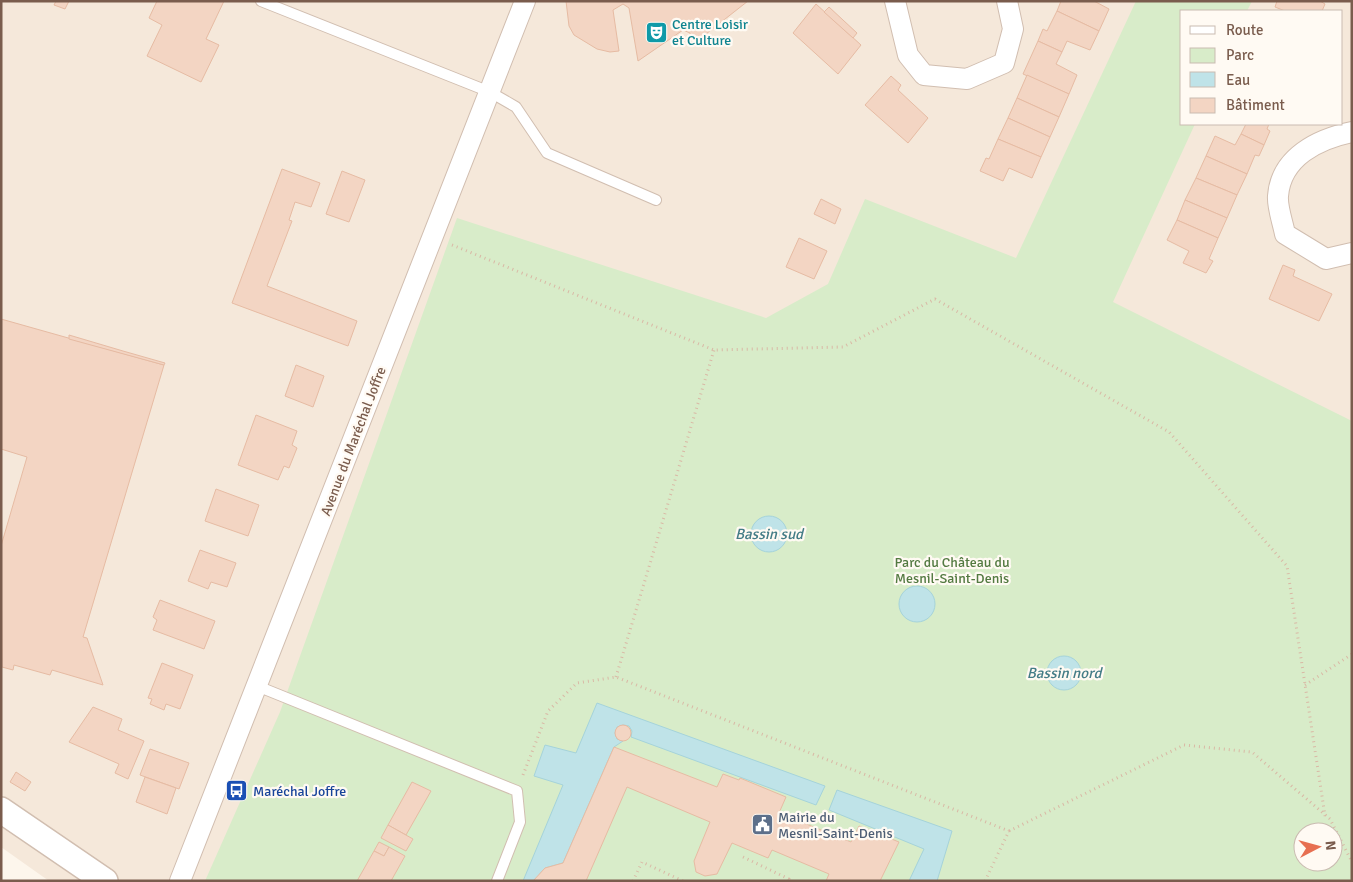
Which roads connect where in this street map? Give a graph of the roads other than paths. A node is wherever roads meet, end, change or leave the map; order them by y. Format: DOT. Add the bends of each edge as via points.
graph roads {
  1 [pos="261,1"];
  2 [pos="525,1"];
  3 [pos="895,1"];
  4 [pos="1007,1"];
  5 [pos="490,92"];
  6 [pos="1352,132"];
  7 [pos="656,200"];
  8 [pos="1352,253"];
  9 [pos="257,686"];
  10 [pos="1,810"];
  11 [pos="105,881"];
  12 [pos="180,881"];
  13 [pos="497,881"];
  1 -- 5 [label="lane"];
  2 -- 5 [label="street, Avenue du Maréchal Joffre"];
  3 -- 4 [label="street" via="908,55 924,75 967,79 1004,63 1013,29"];
  5 -- 7 [label="lane" via="516,107 547,153"];
  5 -- 9 [label="street, Avenue du Maréchal Joffre"];
  6 -- 8 [label="street" via="1332,136 1304,150 1287,168 1278,196 1285,234 1326,259"];
  9 -- 12 [label="street, Avenue du Maréchal Joffre"];
  9 -- 13 [label="lane" via="517,791 520,822"];
  10 -- 11 [label="street"];
}
